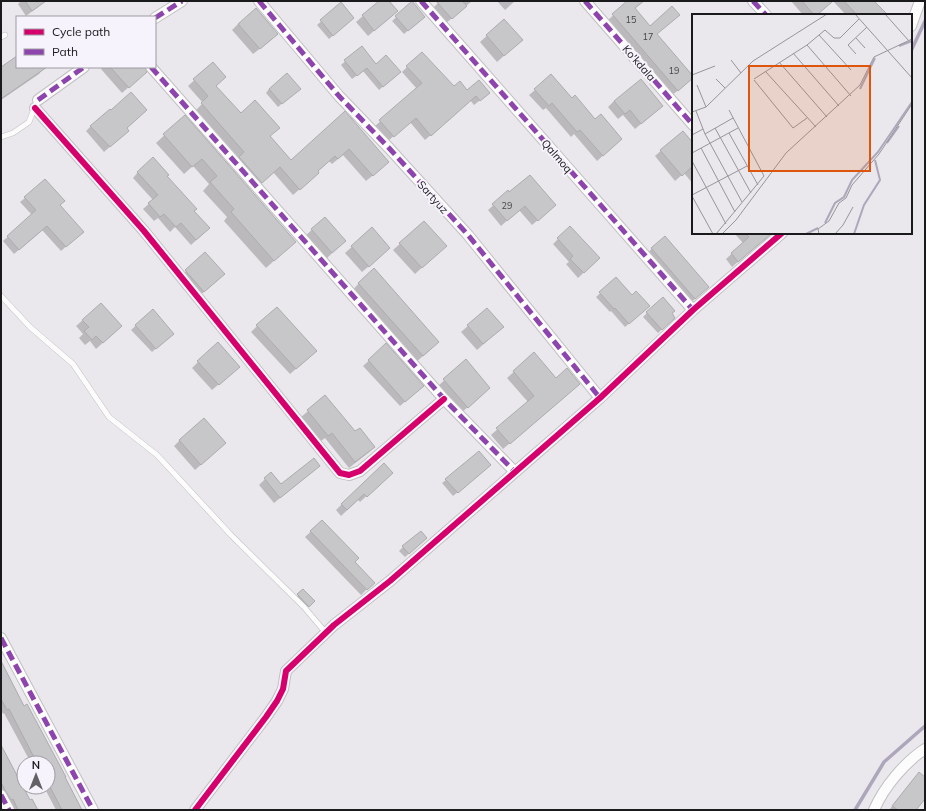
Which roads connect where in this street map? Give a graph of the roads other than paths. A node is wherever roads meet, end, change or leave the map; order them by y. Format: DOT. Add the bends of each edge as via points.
graph roads {
  1 [pos="182,1"];
  2 [pos="259,1"];
  3 [pos="421,1"];
  4 [pos="585,1"];
  5 [pos="754,1"];
  6 [pos="920,1"];
  7 [pos="765,14"];
  8 [pos="156,17"];
  9 [pos="912,23"];
  10 [pos="83,68"];
  11 [pos="152,68"];
  12 [pos="36,104"];
  13 [pos="692,124"];
  14 [pos="1,137"];
  15 [pos="781,234"];
  16 [pos="1,296"];
  17 [pos="694,310"];
  18 [pos="600,398"];
  19 [pos="444,400"];
  20 [pos="515,472"];
  21 [pos="326,633"];
  22 [pos="1,638"];
  23 [pos="925,749"];
  24 [pos="1,795"];
  25 [pos="9,810"];
  26 [pos="93,810"];
  27 [pos="195,810"];
  28 [pos="874,810"];
  1 -- 8 [label="street"];
  2 -- 18 [label="street, Sartyuz" via="339,96 468,235"];
  3 -- 17 [label="street, Qalmoq"];
  4 -- 13 [label="street, Ko'kdala"];
  5 -- 7 [label="street"];
  6 -- 9 [label="street"];
  10 -- 12 [label="street"];
  11 -- 19 [label="street"];
  12 -- 14 [label="lane" via="29,122 13,133"];
  12 -- 19 [label="street" via="144,230 340,473 349,475 360,470"];
  15 -- 17 [label="street"];
  16 -- 21 [label="lane" via="30,327 73,364 110,417 156,455 231,535 304,607"];
  17 -- 18 [label="street"];
  18 -- 20 [label="street"];
  19 -- 20 [label="street"];
  20 -- 21 [label="street"];
  21 -- 27 [label="street" via="286,671 283,689 277,701"];
  22 -- 26 [label="street"];
  23 -- 28 [label="street" via="892,780 880,796"];
  24 -- 25 [label="street"];
}
